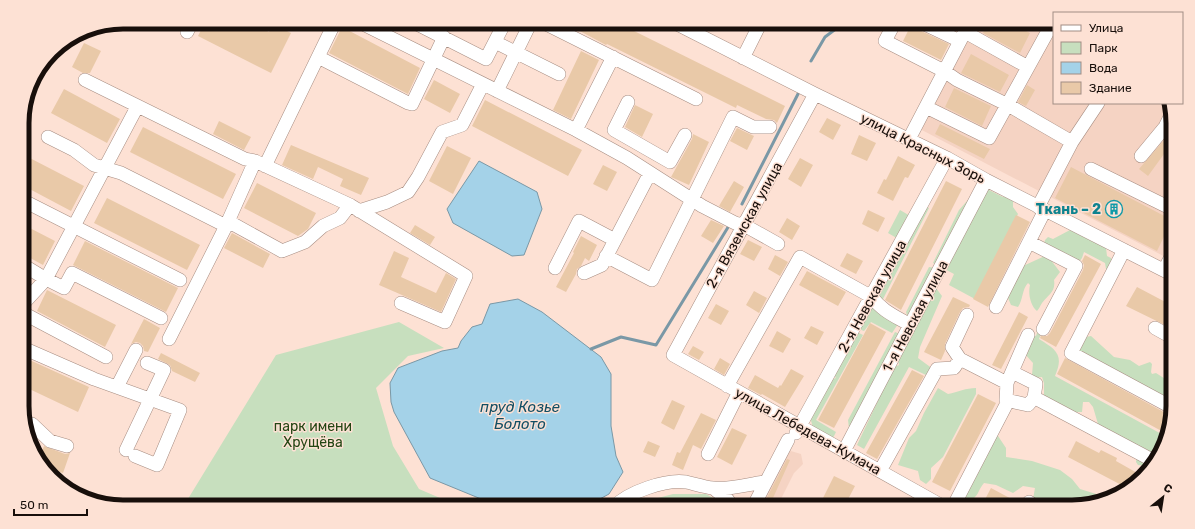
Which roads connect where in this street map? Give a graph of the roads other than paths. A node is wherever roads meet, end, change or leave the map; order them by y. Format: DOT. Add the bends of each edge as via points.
graph roads {
  1 [pos="332,29"];
  2 [pos="373,29"];
  3 [pos="428,29"];
  4 [pos="502,29"];
  5 [pos="528,29"];
  6 [pos="556,29"];
  7 [pos="687,29"];
  8 [pos="758,29"];
  9 [pos="891,29"];
  10 [pos="952,29"];
  11 [pos="1045,29"];
  12 [pos="965,32"];
  13 [pos="444,37"];
  14 [pos="495,42"];
  15 [pos="516,52"];
  16 [pos="318,57"];
  17 [pos="613,57"];
  18 [pos="743,58"];
  19 [pos="434,59"];
  20 [pos="1028,67"];
  21 [pos="944,71"];
  22 [pos="559,74"];
  23 [pos="85,80"];
  24 [pos="483,84"];
  25 [pos="497,91"];
  26 [pos="815,94"];
  27 [pos="696,99"];
  28 [pos="628,102"];
  29 [pos="1097,104"];
  30 [pos="1008,105"];
  31 [pos="137,107"];
  32 [pos="926,107"];
  33 [pos="1166,125"];
  34 [pos="770,127"];
  35 [pos="576,130"];
  36 [pos="685,135"];
  37 [pos="48,137"];
  38 [pos="909,139"];
  39 [pos="1072,142"];
  40 [pos="656,154"];
  41 [pos="1140,156"];
  42 [pos="947,158"];
  43 [pos="260,164"];
  44 [pos="104,168"];
  45 [pos="1091,169"];
  46 [pos="648,172"];
  47 [pos="986,180"];
  48 [pos="692,200"];
  49 [pos="29,204"];
  50 [pos="1166,206"];
  51 [pos="354,208"];
  52 [pos="1042,209"];
  53 [pos="744,225"];
  54 [pos="74,226"];
  55 [pos="226,226"];
  56 [pos="615,240"];
  57 [pos="1029,242"];
  58 [pos="778,244"];
  59 [pos="1124,250"];
  60 [pos="606,256"];
  61 [pos="29,268"];
  62 [pos="555,268"];
  63 [pos="1166,272"];
  64 [pos="584,273"];
  65 [pos="46,278"];
  66 [pos="180,280"];
  67 [pos="872,296"];
  68 [pos="29,297"];
  69 [pos="401,303"];
  70 [pos="996,307"];
  71 [pos="967,315"];
  72 [pos="29,316"];
  73 [pos="161,318"];
  74 [pos="910,324"];
  75 [pos="1155,328"];
  76 [pos="1043,329"];
  77 [pos="1166,334"];
  78 [pos="1028,335"];
  79 [pos="169,340"];
  80 [pos="136,350"];
  81 [pos="29,351"];
  82 [pos="673,355"];
  83 [pos="106,357"];
  84 [pos="960,358"];
  85 [pos="147,363"];
  86 [pos="1010,378"];
  87 [pos="727,386"];
  88 [pos="117,387"];
  89 [pos="739,392"];
  90 [pos="150,398"];
  91 [pos="1037,399"];
  92 [pos="1166,404"];
  93 [pos="1006,405"];
  94 [pos="32,428"];
  95 [pos="795,433"];
  96 [pos="67,446"];
  97 [pos="844,451"];
  98 [pos="708,454"];
  99 [pos="1150,459"];
  100 [pos="880,471"];
  101 [pos="765,482"];
  102 [pos="713,488"];
  103 [pos="622,500"];
  104 [pos="728,500"];
  105 [pos="756,500"];
  106 [pos="932,500"];
  107 [pos="957,500"];
  1 -- 16 [label="street"];
  2 -- 19 [label="street"];
  3 -- 13 [label="street"];
  4 -- 14 [label="street"];
  5 -- 15 [label="street"];
  6 -- 17 [label="street"];
  7 -- 18 [label="street, улица Красных Зорь"];
  8 -- 18 [label="street"];
  9 -- 21 [label="street" via="885,40"];
  10 -- 12 [label="street"];
  11 -- 20 [label="street"];
  12 -- 20 [label="street"];
  12 -- 21 [label="street"];
  13 -- 14 [label="street" via="486,59"];
  13 -- 19 [label="street"];
  14 -- 15 [label="street"];
  15 -- 22 [label="street"];
  15 -- 25 [label="street"];
  16 -- 19 [label="street" via="412,104"];
  16 -- 43 [label="street"];
  17 -- 27 [label="street"];
  17 -- 35 [label="street"];
  18 -- 26 [label="street, улица Красных Зорь"];
  19 -- 24 [label="street"];
  20 -- 30 [label="street"];
  21 -- 30 [label="street"];
  21 -- 32 [label="street"];
  23 -- 31 [label="street"];
  24 -- 25 [label="street"];
  24 -- 51 [label="street" via="462,125 442,132 408,192 387,202"];
  25 -- 35 [label="street"];
  26 -- 38 [label="street, улица Красных Зорь"];
  26 -- 53 [label="street, 2-я Вяземская улица"];
  28 -- 40 [label="street" via="614,130"];
  29 -- 39 [label="street"];
  30 -- 32 [label="street" via="989,138"];
  30 -- 39 [label="street"];
  31 -- 43 [label="street"];
  31 -- 44 [label="street"];
  32 -- 38 [label="street"];
  33 -- 41 [label="street"];
  34 -- 48 [label="street" via="752,127 733,117"];
  35 -- 46 [label="street"];
  36 -- 40 [label="street" via="670,162"];
  37 -- 44 [label="street" via="74,150 94,165"];
  38 -- 42 [label="street, улица Красных Зорь"];
  39 -- 52 [label="street"];
  40 -- 46 [label="street"];
  42 -- 47 [label="street, улица Красных Зорь"];
  42 -- 67 [label="street, 2-я Невская улица"];
  43 -- 51 [label="street"];
  43 -- 55 [label="street"];
  44 -- 54 [label="street"];
  44 -- 55 [label="street" via="121,173"];
  45 -- 50 [label="street"];
  46 -- 48 [label="street"];
  46 -- 56 [label="street"];
  47 -- 52 [label="street, улица Красных Зорь"];
  47 -- 74 [label="street, 1-я Невская улица"];
  48 -- 53 [label="street" via="735,223"];
  48 -- 60 [label="street" via="652,280"];
  49 -- 54 [label="street"];
  51 -- 55 [label="street" via="323,226 305,242 282,251 233,224"];
  51 -- 69 [label="street" via="466,276 445,322"];
  52 -- 57 [label="street"];
  52 -- 59 [label="street, улица Красных Зорь"];
  53 -- 58 [label="street"];
  53 -- 82 [label="street, 2-я Вяземская улица"];
  54 -- 65 [label="street"];
  54 -- 66 [label="street"];
  55 -- 79 [label="street"];
  56 -- 60 [label="street"];
  56 -- 62 [label="street" via="579,221"];
  57 -- 70 [label="street"];
  57 -- 76 [label="street" via="1076,266"];
  59 -- 63 [label="street, улица Красных Зорь"];
  59 -- 92 [label="street" via="1071,353"];
  60 -- 64 [label="street" via="602,265"];
  61 -- 65 [label="street"];
  65 -- 68 [label="street"];
  65 -- 73 [label="street" via="64,288 72,273"];
  67 -- 74 [label="street" via="878,306"];
  67 -- 87 [label="street" via="800,257"];
  67 -- 95 [label="street, 2-я Невская улица"];
  71 -- 84 [label="street" via="952,347"];
  72 -- 83 [label="street"];
  74 -- 97 [label="street, 1-я Невская улица"];
  75 -- 77 [label="street"];
  78 -- 86 [label="street"];
  80 -- 88 [label="street"];
  81 -- 88 [label="street"];
  82 -- 87 [label="street, улица Лебедева-Кумача"];
  84 -- 86 [label="street"];
  84 -- 100 [label="street" via="954,368 937,369"];
  85 -- 90 [label="street" via="164,370"];
  86 -- 91 [label="street" via="1036,384"];
  86 -- 91 [label="street" via="1006,400 1028,405"];
  87 -- 89 [label="street, улица Лебедева-Кумача"];
  88 -- 90 [label="street"];
  89 -- 95 [label="street, улица Лебедева-Кумача"];
  89 -- 98 [label="street"];
  90 -- 90 [label="street" via="180,410 157,465 131,453"];
  91 -- 99 [label="street"];
  93 -- 107 [label="street"];
  94 -- 96 [label="street" via="50,441"];
  95 -- 97 [label="street, улица Лебедева-Кумача"];
  95 -- 101 [label="street, 2-я Невская улица"];
  97 -- 100 [label="street, улица Лебедева-Кумача"];
  100 -- 106 [label="street, улица Лебедева-Кумача"];
  101 -- 102 [label="street"];
  101 -- 105 [label="street, 2-я Невская улица"];
  102 -- 103 [label="street" via="684,482 650,486"];
  102 -- 104 [label="street"];
}
